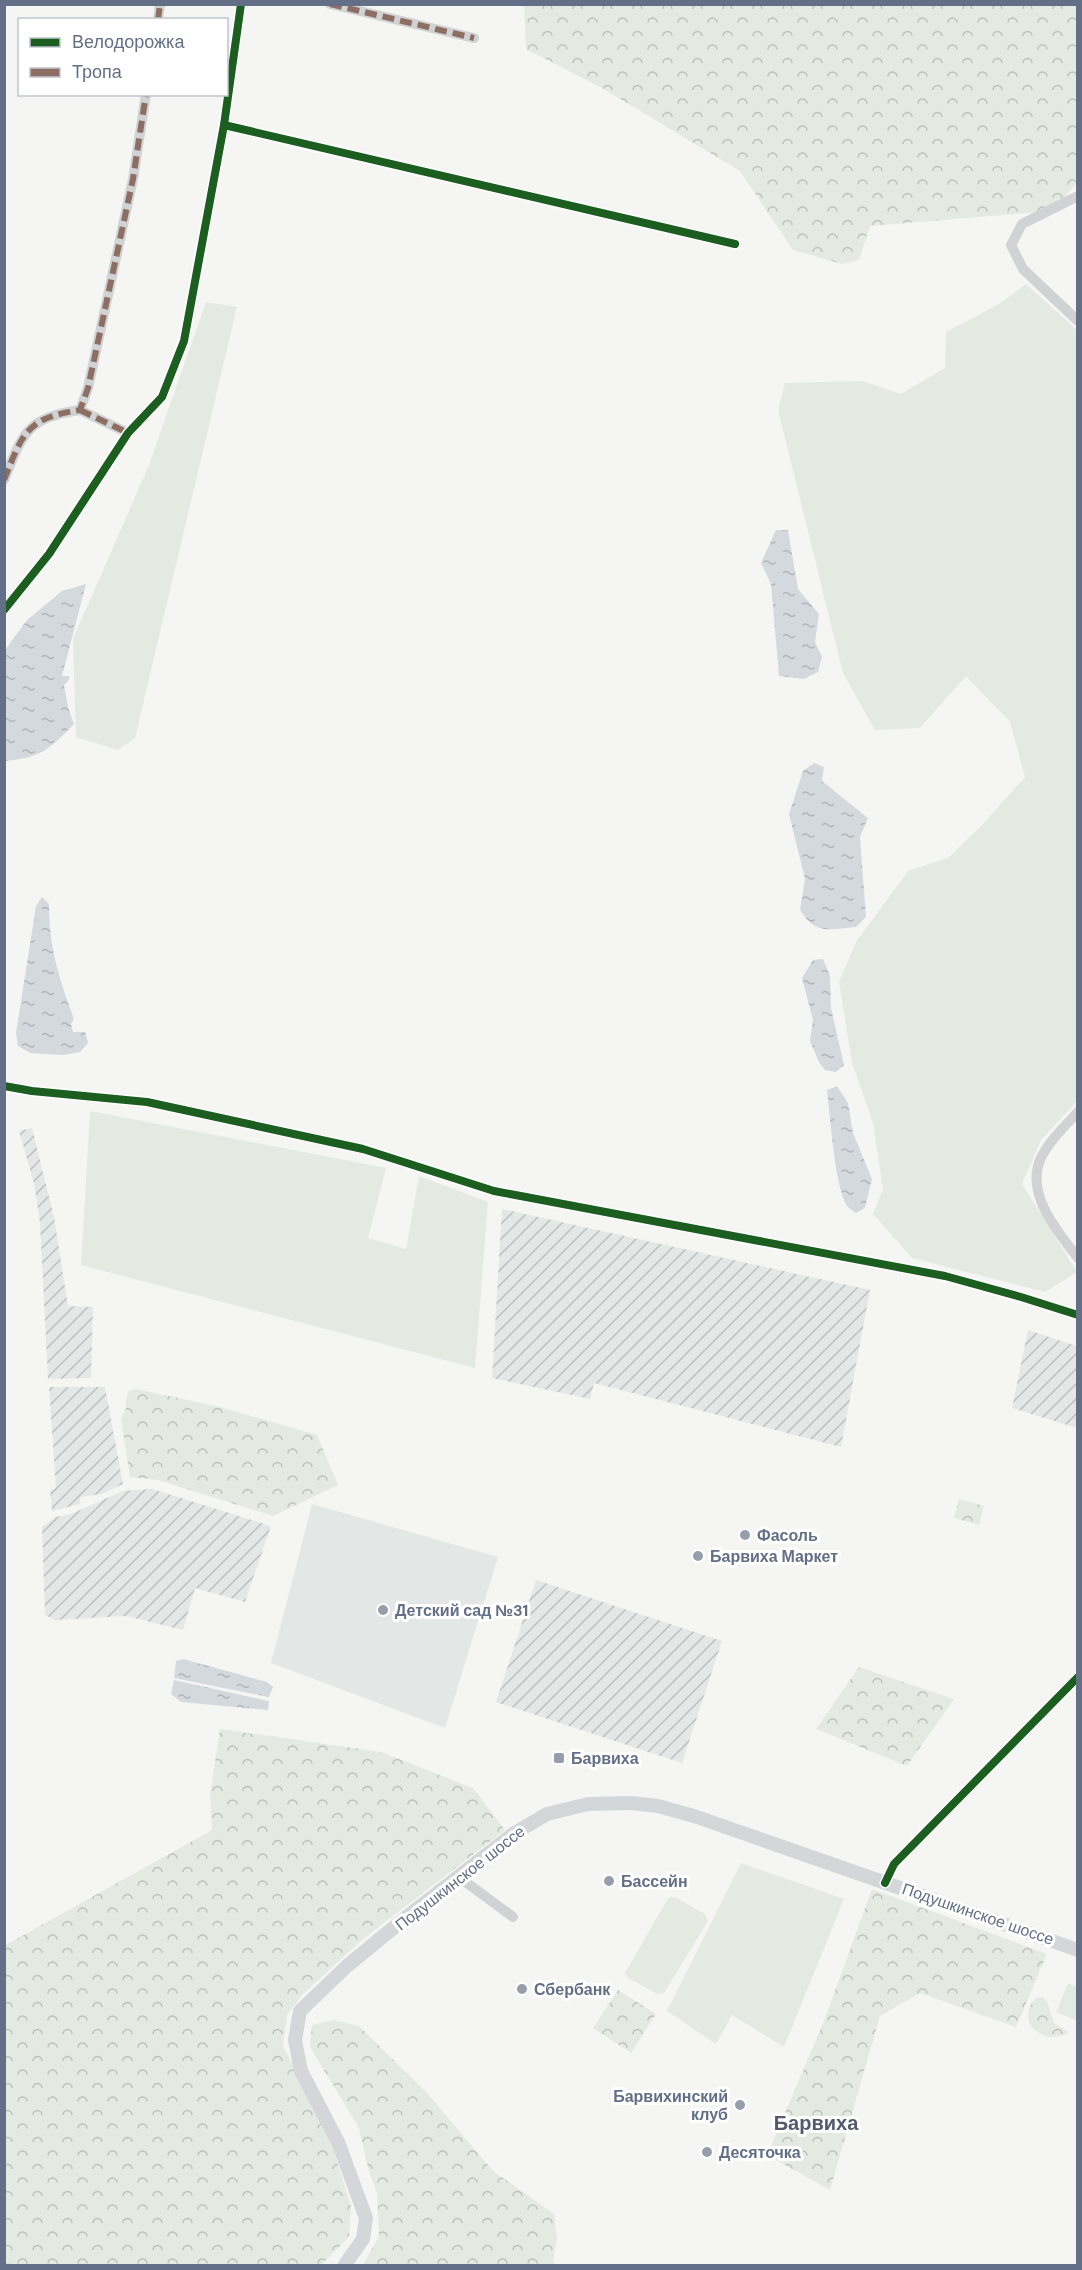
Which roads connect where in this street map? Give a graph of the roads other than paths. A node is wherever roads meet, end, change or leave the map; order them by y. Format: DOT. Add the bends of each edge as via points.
graph roads {
  1 [pos="241,4"];
  2 [pos="330,4"];
  3 [pos="474,38"];
  4 [pos="146,96"];
  5 [pos="224,125"];
  6 [pos="1077,195"];
  7 [pos="735,244"];
  8 [pos="1077,321"];
  9 [pos="80,410"];
  10 [pos="128,433"];
  11 [pos="4,480"];
  12 [pos="4,610"];
  13 [pos="4,1086"];
  14 [pos="1077,1112"];
  15 [pos="1077,1258"];
  16 [pos="1077,1315"];
  17 [pos="1077,1677"];
  18 [pos="459,1877"];
  19 [pos="885,1883"];
  20 [pos="513,1917"];
  21 [pos="1077,1950"];
  22 [pos="344,2265"];
  1 -- 5 [label="street"];
  2 -- 3 [label="street"];
  4 -- 9 [label="street" via="133,179"];
  5 -- 7 [label="street"];
  5 -- 10 [label="street" via="184,341 162,398"];
  6 -- 8 [label="street" via="1022,224 1011,245 1023,269"];
  9 -- 10 [label="street"];
  9 -- 11 [label="street" via="41,419 19,445"];
  10 -- 12 [label="street" via="49,554"];
  13 -- 16 [label="street" via="147,1101 363,1149 494,1191 945,1276"];
  14 -- 15 [label="street" via="1056,1135 1036,1175 1037,1193"];
  17 -- 19 [label="street" via="894,1864"];
  18 -- 19 [label="main road, Подушкинское шоссе" via="513,1834 547,1814 588,1804 631,1803 694,1816"];
  18 -- 20 [label="street"];
  18 -- 22 [label="main road, Подушкинское шоссе" via="347,1966 300,2011 295,2040 302,2071 338,2142 366,2218 363,2239"];
  19 -- 21 [label="main road, Подушкинское шоссе"];
}
